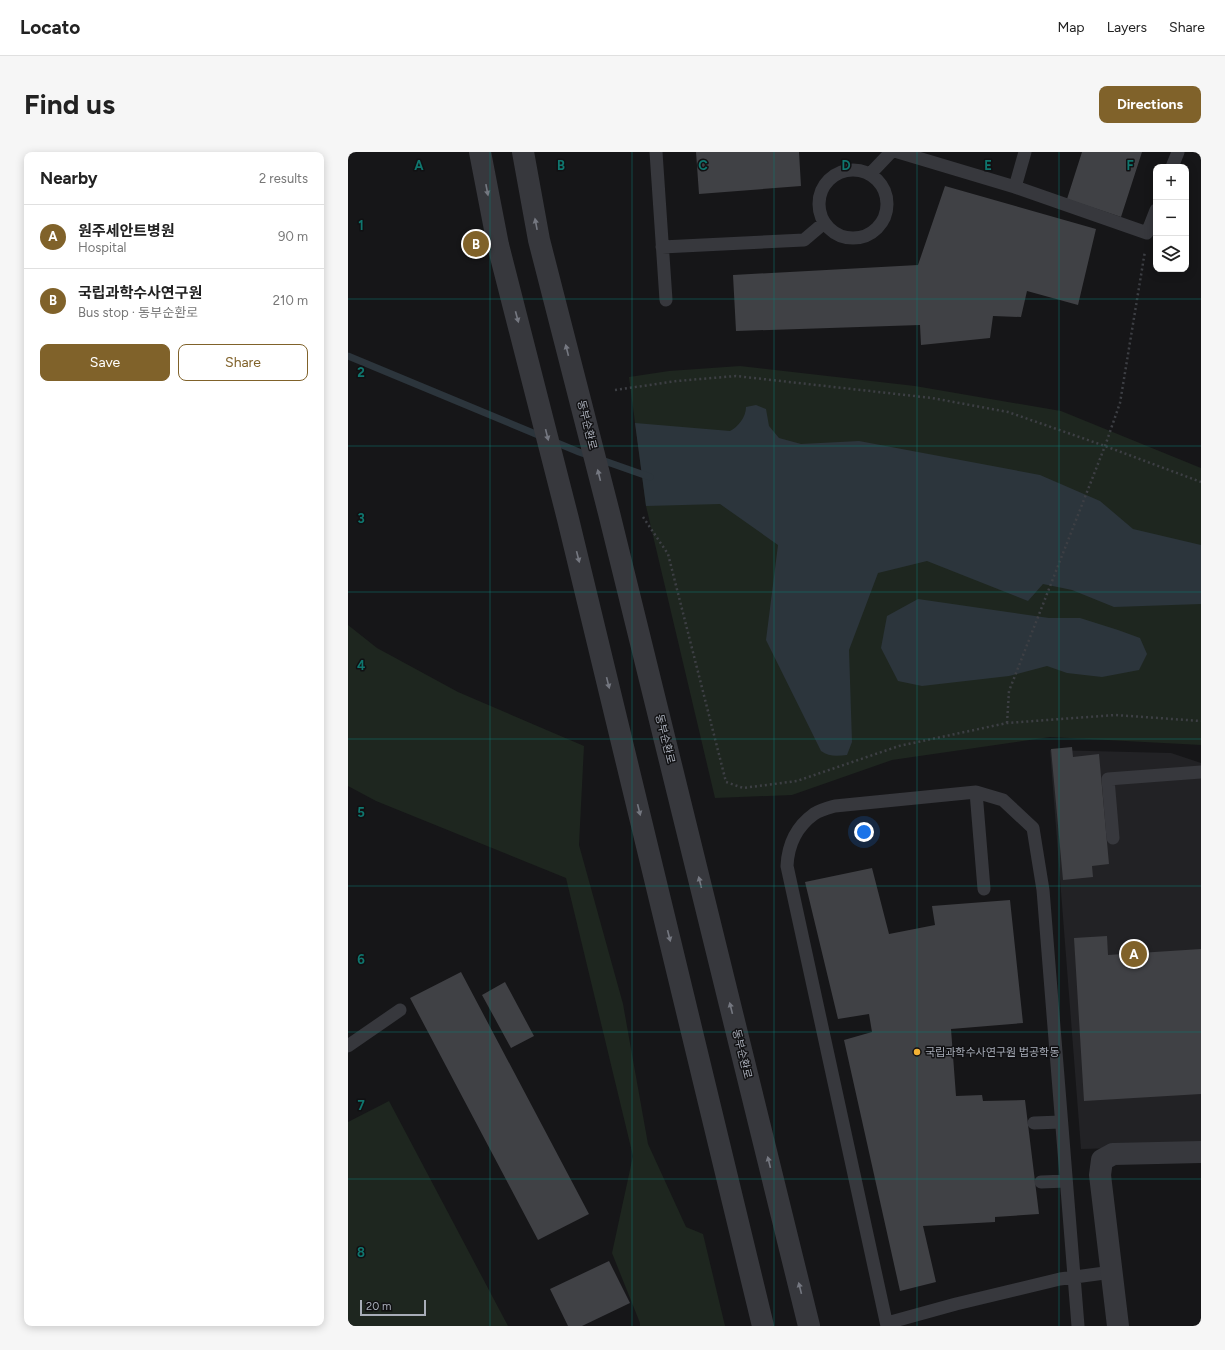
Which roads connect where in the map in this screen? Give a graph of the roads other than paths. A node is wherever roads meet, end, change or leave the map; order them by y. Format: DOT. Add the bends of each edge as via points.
graph roads {
  1 [pos="480,152"];
  2 [pos="522,152"];
  3 [pos="656,152"];
  4 [pos="890,152"];
  5 [pos="898,152"];
  6 [pos="1025,152"];
  7 [pos="1178,152"];
  8 [pos="1173,164"];
  9 [pos="870,174"];
  10 [pos="1015,187"];
  11 [pos="1153,218"];
  12 [pos="824,223"];
  13 [pos="662,247"];
  14 [pos="666,300"];
  15 [pos="1201,772"];
  16 [pos="976,792"];
  17 [pos="1113,838"];
  18 [pos="984,889"];
  19 [pos="400,1010"];
  20 [pos="348,1046"];
  21 [pos="1061,1122"];
  22 [pos="1034,1123"];
  23 [pos="1201,1152"];
  24 [pos="1066,1181"];
  25 [pos="1041,1182"];
  26 [pos="1112,1272"];
  27 [pos="1073,1277"];
  28 [pos="887,1324"];
  29 [pos="763,1326"];
  30 [pos="809,1326"];
  31 [pos="1078,1326"];
  32 [pos="1118,1326"];
  1 -- 29 [label="street, one-way" via="498,245 568,519"];
  30 -- 2 [label="street, 동부순환로, one-way" via="609,513 539,240"];
  3 -- 13 [label="lane"];
  4 -- 9 [label="lane"];
  5 -- 10 [label="lane"];
  6 -- 10 [label="lane"];
  7 -- 8 [label="lane"];
  9 -- 12 [label="lane" via="855,169 844,170 825,182 818,202 819,213"];
  9 -- 12 [label="lane" via="883,186 887,197 887,209 876,229 866,236 843,237 832,232"];
  10 -- 11 [label="lane" via="1147,233"];
  12 -- 13 [label="lane" via="804,240"];
  13 -- 14 [label="lane"];
  15 -- 17 [label="lane" via="1108,779"];
  16 -- 18 [label="lane"];
  16 -- 21 [label="lane" via="1003,800 1033,828 1043,890"];
  16 -- 28 [label="lane" via="835,806 815,814 796,831 788,852 787,866"];
  19 -- 20 [label="lane"];
  21 -- 22 [label="lane"];
  21 -- 24 [label="lane"];
  23 -- 26 [label="street" via="1113,1154 1102,1160 1100,1175"];
  24 -- 25 [label="lane"];
  24 -- 27 [label="lane"];
  26 -- 27 [label="lane"];
  26 -- 32 [label="street"];
  27 -- 28 [label="lane" via="956,1304"];
  27 -- 31 [label="lane"];
}
